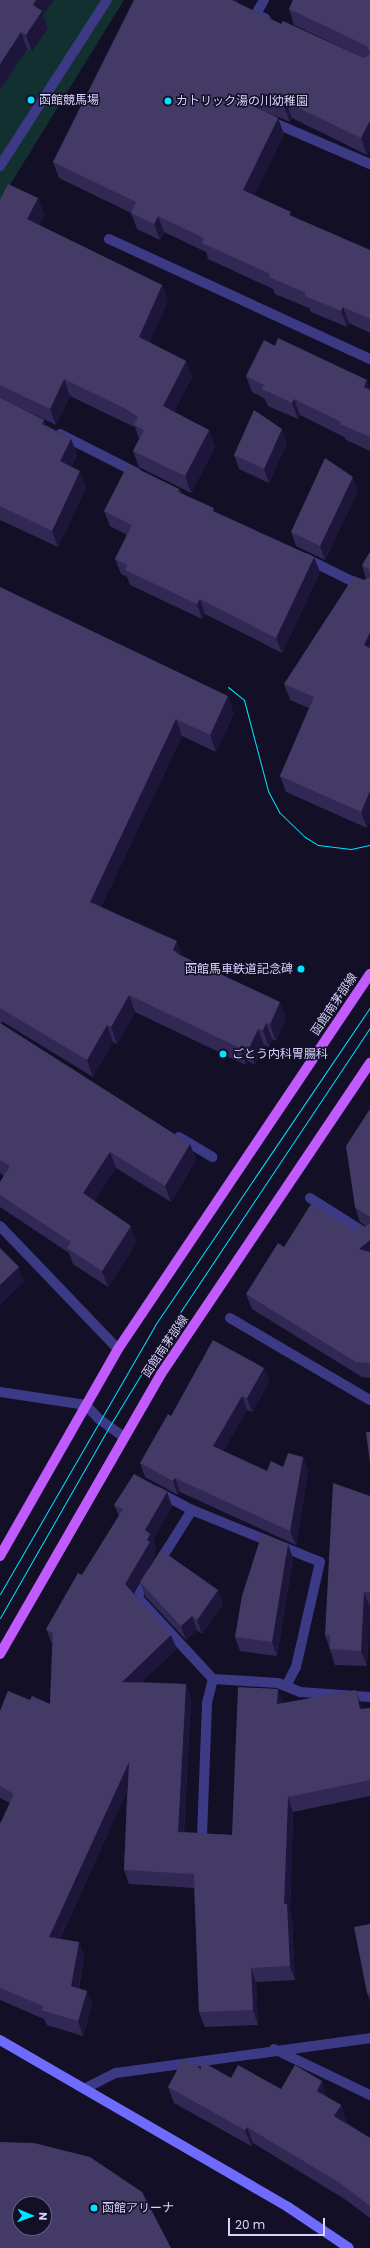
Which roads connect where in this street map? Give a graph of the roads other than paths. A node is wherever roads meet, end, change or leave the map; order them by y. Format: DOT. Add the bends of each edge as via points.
graph roads {
  1 [pos="107,0"];
  2 [pos="264,0"];
  3 [pos="277,24"];
  4 [pos="264,118"];
  5 [pos="370,164"];
  6 [pos="0,166"];
  7 [pos="109,239"];
  8 [pos="370,359"];
  9 [pos="52,431"];
  10 [pos="144,477"];
  11 [pos="292,551"];
  12 [pos="370,590"];
  13 [pos="370,974"];
  14 [pos="370,1063"];
  15 [pos="171,1133"];
  16 [pos="212,1157"];
  17 [pos="310,1198"];
  18 [pos="0,1226"];
  19 [pos="370,1236"];
  20 [pos="230,1318"];
  21 [pos="118,1349"];
  22 [pos="0,1392"];
  23 [pos="370,1400"];
  24 [pos="86,1405"];
  25 [pos="124,1437"];
  26 [pos="144,1484"];
  27 [pos="192,1510"];
  28 [pos="0,1556"];
  29 [pos="0,1654"];
  30 [pos="213,1679"];
  31 [pos="287,1684"];
  32 [pos="370,1697"];
  33 [pos="202,1835"];
  34 [pos="370,2038"];
  35 [pos="0,2040"];
  36 [pos="274,2049"];
  37 [pos="84,2089"];
  38 [pos="370,2095"];
  39 [pos="349,2248"];
  1 -- 6 [label="street"];
  2 -- 3 [label="street" via="256,14"];
  4 -- 5 [label="street"];
  7 -- 8 [label="street"];
  9 -- 10 [label="street"];
  11 -- 12 [label="street"];
  13 -- 21 [label="main road, 函館南茅部線"];
  14 -- 25 [label="main road, 函館南茅部線" via="161,1374"];
  15 -- 16 [label="street"];
  17 -- 19 [label="street"];
  18 -- 21 [label="street"];
  20 -- 23 [label="street"];
  21 -- 24 [label="main road, 函館南茅部線"];
  22 -- 24 [label="street"];
  24 -- 25 [label="street"];
  24 -- 28 [label="main road, 函館南茅部線"];
  25 -- 29 [label="main road, 函館南茅部線"];
  26 -- 27 [label="street"];
  27 -- 30 [label="street" via="137,1597"];
  27 -- 31 [label="street" via="320,1562 296,1667"];
  30 -- 31 [label="street" via="226,1677"];
  30 -- 33 [label="street" via="207,1703"];
  31 -- 32 [label="street" via="300,1692"];
  34 -- 36 [label="street"];
  35 -- 37 [label="street"];
  36 -- 37 [label="street" via="116,2073"];
  36 -- 38 [label="street"];
  37 -- 39 [label="street" via="288,2207"];
}
